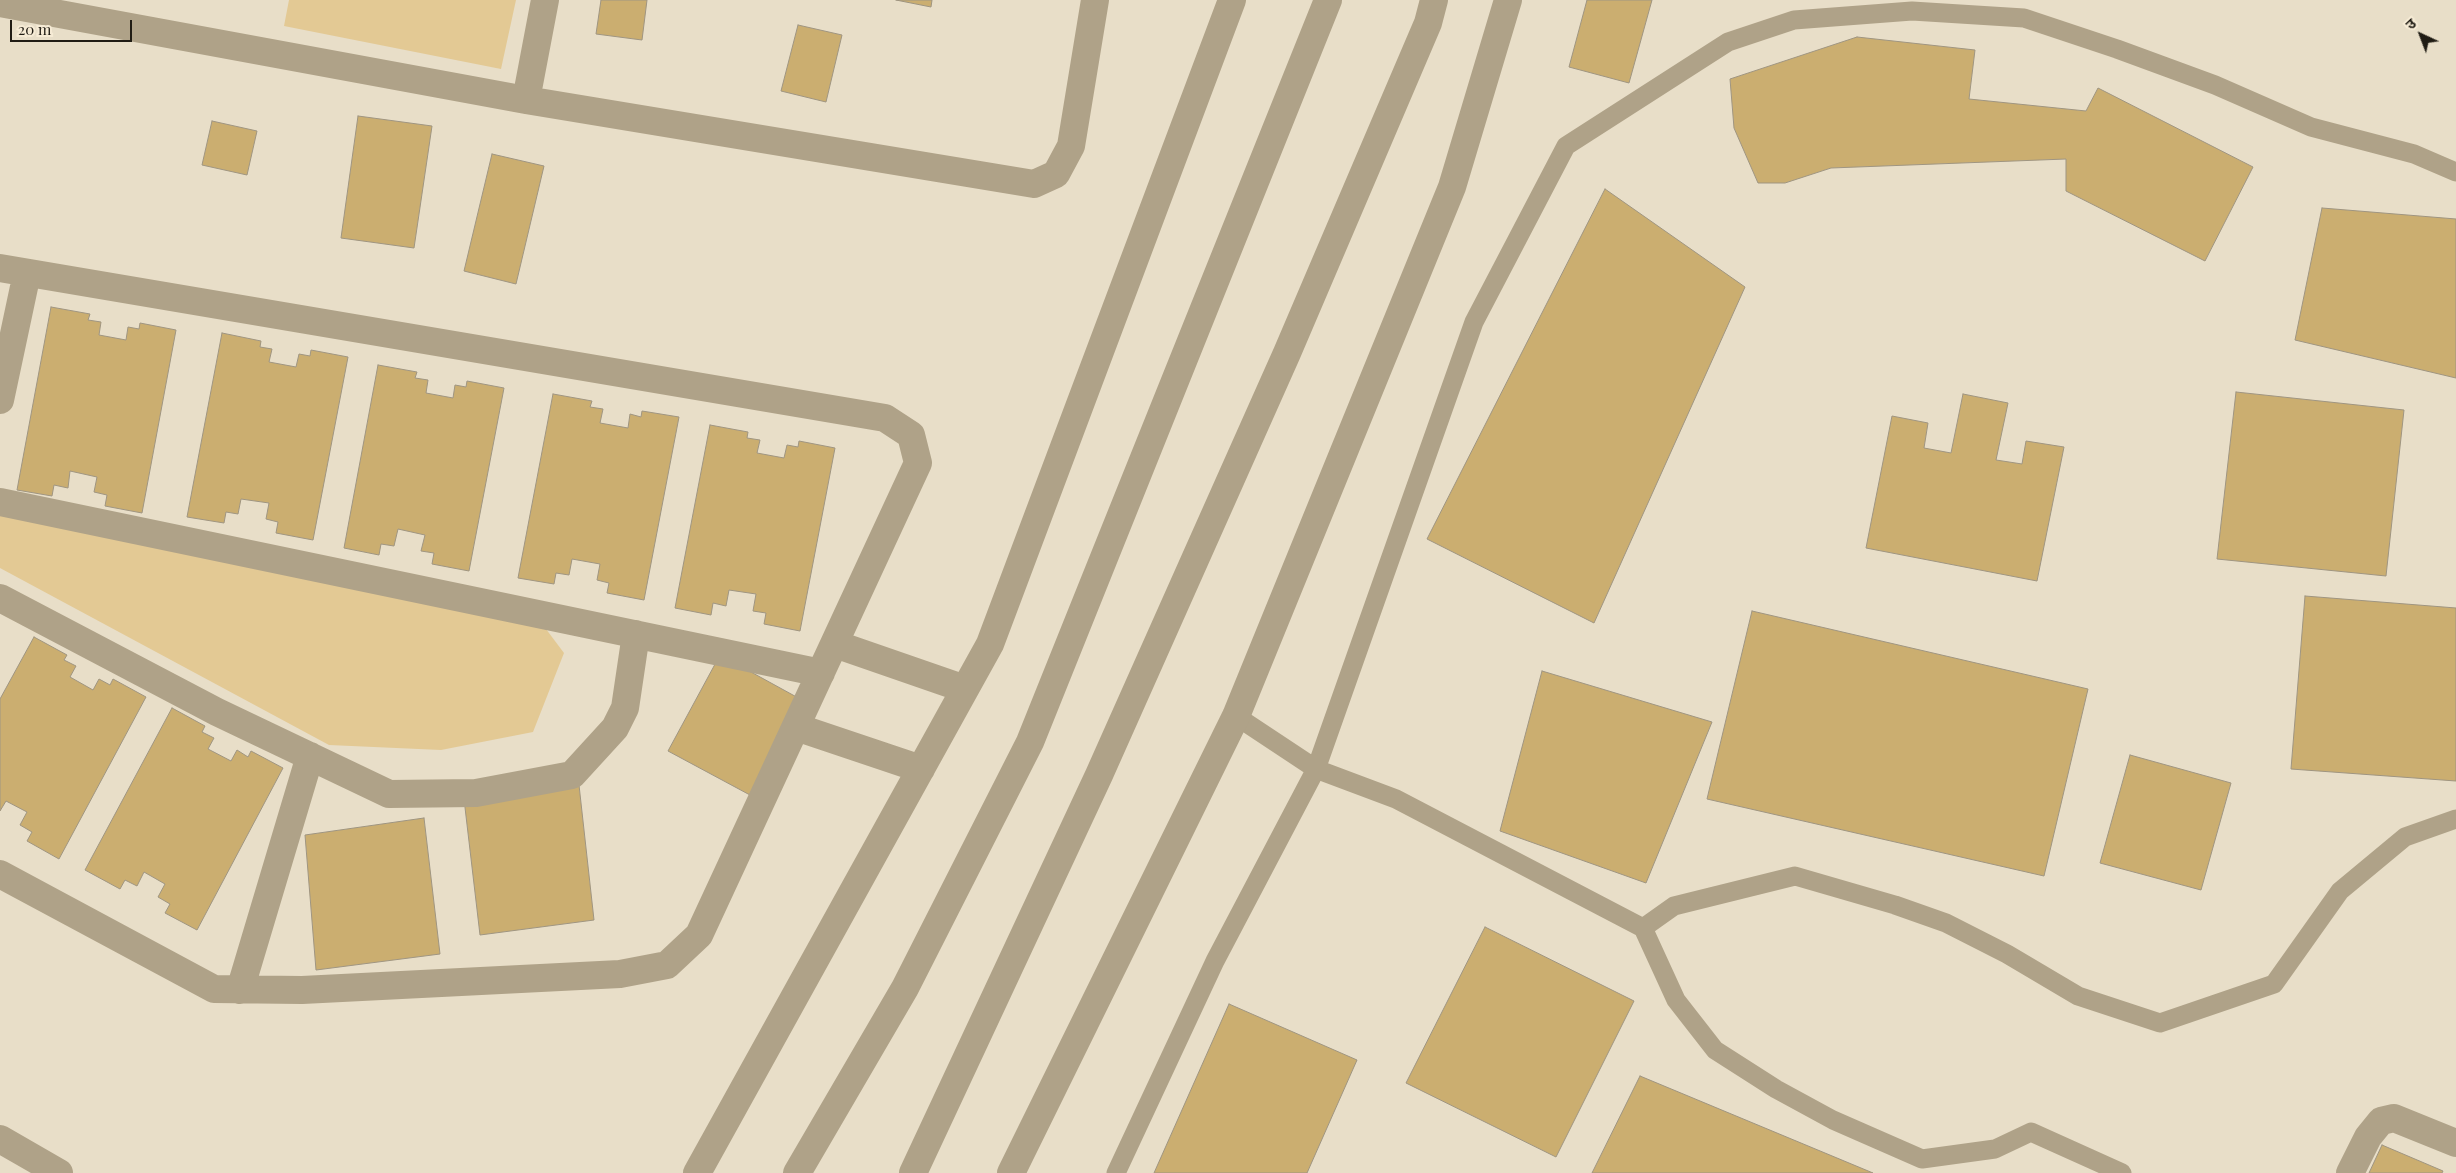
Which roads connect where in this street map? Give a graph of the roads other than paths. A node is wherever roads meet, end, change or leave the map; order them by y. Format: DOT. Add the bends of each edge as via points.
graph roads {
  1 [pos="545,0"];
  2 [pos="1096,0"];
  3 [pos="1232,0"];
  4 [pos="1328,0"];
  5 [pos="1434,0"];
  6 [pos="1508,0"];
  7 [pos="0,3"];
  8 [pos="526,100"];
  9 [pos="2456,172"];
  10 [pos="0,268"];
  11 [pos="27,273"];
  12 [pos="0,400"];
  13 [pos="0,502"];
  14 [pos="0,598"];
  15 [pos="636,634"];
  16 [pos="835,644"];
  17 [pos="821,673"];
  18 [pos="965,689"];
  19 [pos="1236,716"];
  20 [pos="796,727"];
  21 [pos="310,756"];
  22 [pos="921,769"];
  23 [pos="1316,769"];
  24 [pos="2456,819"];
  25 [pos="0,874"];
  26 [pos="1643,928"];
  27 [pos="240,990"];
  28 [pos="0,1139"];
  29 [pos="2456,1143"];
  30 [pos="59,1173"];
  31 [pos="697,1173"];
  32 [pos="796,1173"];
  33 [pos="913,1173"];
  34 [pos="1011,1173"];
  35 [pos="1116,1173"];
  36 [pos="2122,1173"];
  37 [pos="2350,1173"];
  1 -- 8 [label="street"];
  2 -- 8 [label="street" via="1071,146 1056,174 1034,184"];
  3 -- 18 [label="street" via="990,644"];
  4 -- 32 [label="street" via="1030,742 905,988"];
  5 -- 33 [label="street" via="1428,23 1283,362 1099,775"];
  6 -- 19 [label="street" via="1452,187"];
  7 -- 8 [label="street"];
  9 -- 23 [label="lane" via="2414,154 2311,127 2215,85 2024,18 1912,11 1794,20 1728,42 1566,146 1474,322"];
  10 -- 11 [label="street"];
  11 -- 12 [label="street"];
  11 -- 16 [label="street" via="885,418 911,435 918,463"];
  13 -- 15 [label="street"];
  14 -- 21 [label="street" via="217,712"];
  15 -- 17 [label="street"];
  15 -- 21 [label="street" via="625,708 615,728 572,775 476,793 389,794"];
  16 -- 17 [label="street"];
  16 -- 18 [label="street"];
  17 -- 20 [label="street"];
  18 -- 22 [label="street"];
  19 -- 23 [label="lane"];
  19 -- 34 [label="street"];
  20 -- 22 [label="street"];
  20 -- 27 [label="street" via="699,935 667,965 620,974 302,990"];
  21 -- 27 [label="street"];
  22 -- 31 [label="street"];
  23 -- 26 [label="lane" via="1396,799"];
  23 -- 35 [label="lane" via="1215,961"];
  24 -- 26 [label="lane" via="2405,837 2340,891 2274,984 2160,1023 2078,996 1946,923 1795,876 1674,906"];
  25 -- 27 [label="street" via="214,989"];
  26 -- 36 [label="lane" via="1676,1000 1715,1050 1833,1120 1922,1159 1995,1149 2031,1132"];
  28 -- 30 [label="street"];
  29 -- 37 [label="street" via="2394,1118 2381,1121 2368,1137"];
}
